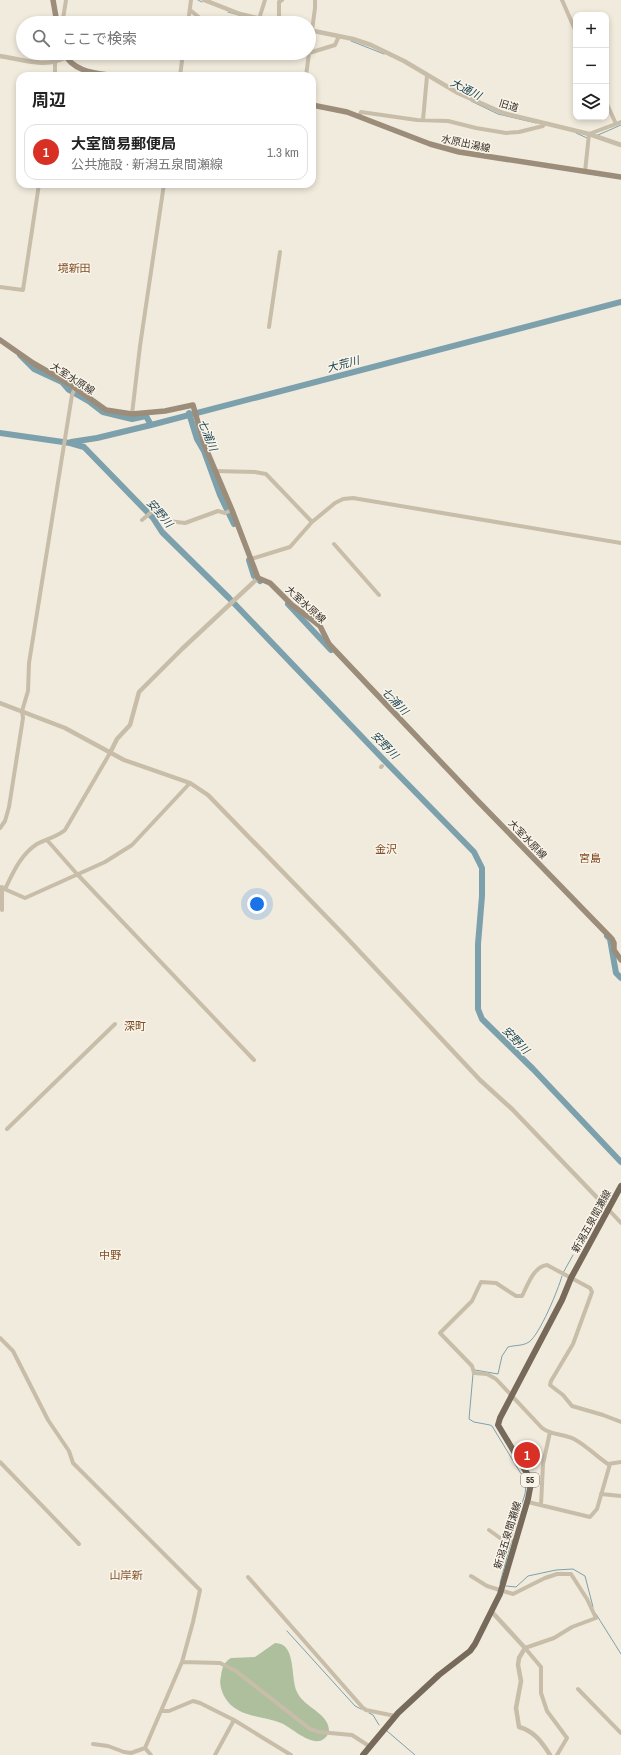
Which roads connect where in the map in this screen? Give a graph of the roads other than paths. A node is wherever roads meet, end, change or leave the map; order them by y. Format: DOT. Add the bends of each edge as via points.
graph roads {
  1 [pos="53,0"];
  2 [pos="66,0"];
  3 [pos="191,0"];
  4 [pos="204,0"];
  5 [pos="265,0"];
  6 [pos="282,0"];
  7 [pos="315,0"];
  8 [pos="562,0"];
  9 [pos="213,2"];
  10 [pos="190,10"];
  11 [pos="56,16"];
  12 [pos="63,16"];
  13 [pos="189,16"];
  14 [pos="197,16"];
  15 [pos="248,16"];
  16 [pos="260,16"];
  17 [pos="279,16"];
  18 [pos="314,16"];
  19 [pos="573,25"];
  20 [pos="316,31"];
  21 [pos="339,36"];
  22 [pos="316,51"];
  23 [pos="0,56"];
  24 [pos="16,59"];
  25 [pos="25,60"];
  26 [pos="58,60"];
  27 [pos="70,60"];
  28 [pos="183,60"];
  29 [pos="308,60"];
  30 [pos="55,62"];
  31 [pos="55,72"];
  32 [pos="91,72"];
  33 [pos="181,72"];
  34 [pos="307,72"];
  35 [pos="427,76"];
  36 [pos="316,106"];
  37 [pos="609,109"];
  38 [pos="359,117"];
  39 [pos="424,120"];
  40 [pos="621,122"];
  41 [pos="545,123"];
  42 [pos="616,124"];
  43 [pos="589,134"];
  44 [pos="621,145"];
  45 [pos="585,172"];
  46 [pos="621,177"];
  47 [pos="38,188"];
  48 [pos="163,188"];
  49 [pos="280,252"];
  50 [pos="0,287"];
  51 [pos="269,327"];
  52 [pos="0,340"];
  53 [pos="74,390"];
  54 [pos="132,414"];
  55 [pos="215,470"];
  56 [pos="232,510"];
  57 [pos="143,519"];
  58 [pos="312,522"];
  59 [pos="621,543"];
  60 [pos="334,544"];
  61 [pos="251,560"];
  62 [pos="258,578"];
  63 [pos="379,595"];
  64 [pos="0,703"];
  65 [pos="22,711"];
  66 [pos="110,752"];
  67 [pos="190,783"];
  68 [pos="0,828"];
  69 [pos="47,840"];
  70 [pos="77,874"];
  71 [pos="2,888"];
  72 [pos="2,910"];
  73 [pos="621,960"];
  74 [pos="115,1024"];
  75 [pos="254,1060"];
  76 [pos="7,1129"];
  77 [pos="621,1186"];
  78 [pos="608,1209"];
  79 [pos="621,1223"];
  80 [pos="571,1278"];
  81 [pos="0,1338"];
  82 [pos="512,1396"];
  83 [pos="621,1422"];
  84 [pos="550,1432"];
  85 [pos="0,1462"];
  86 [pos="621,1462"];
  87 [pos="610,1464"];
  88 [pos="601,1494"];
  89 [pos="621,1496"];
  90 [pos="528,1502"];
  91 [pos="541,1505"];
  92 [pos="489,1530"];
  93 [pos="516,1542"];
  94 [pos="79,1544"];
  95 [pos="471,1576"];
  96 [pos="248,1577"];
  97 [pos="501,1591"];
  98 [pos="492,1612"];
  99 [pos="526,1648"];
  100 [pos="182,1662"];
  101 [pos="578,1689"];
  102 [pos="161,1711"];
  103 [pos="395,1716"];
  104 [pos="234,1720"];
  105 [pos="621,1733"];
  106 [pos="93,1744"];
  107 [pos="369,1746"];
  108 [pos="145,1748"];
  109 [pos="151,1755"];
  110 [pos="215,1755"];
  111 [pos="291,1755"];
  112 [pos="362,1755"];
  113 [pos="550,1755"];
  114 [pos="557,1755"];
  1 -- 11 [label="main road"];
  2 -- 12 [label="street"];
  3 -- 10 [label="street"];
  4 -- 9 [label="street"];
  5 -- 16 [label="street"];
  6 -- 17 [label="street" via="279,2"];
  7 -- 18 [label="street"];
  8 -- 19 [label="street"];
  9 -- 15 [label="street"];
  10 -- 13 [label="street"];
  10 -- 14 [label="street"];
  20 -- 21 [label="street, 旧道"];
  21 -- 22 [label="street" via="335,45"];
  21 -- 35 [label="street, 旧道" via="371,45"];
  23 -- 24 [label="street"];
  25 -- 30 [label="street"];
  26 -- 30 [label="street"];
  27 -- 32 [label="main road" via="76,66"];
  28 -- 33 [label="street"];
  29 -- 34 [label="street"];
  30 -- 31 [label="street"];
  35 -- 39 [label="street"];
  35 -- 41 [label="street, 旧道" via="490,108"];
  36 -- 38 [label="main road, 水原出湯線"];
  37 -- 42 [label="street"];
  38 -- 39 [label="street" via="362,112"];
  38 -- 45 [label="main road, 水原出湯線" via="430,144 459,152"];
  39 -- 41 [label="street" via="448,121 506,133 543,126"];
  40 -- 42 [label="street"];
  41 -- 43 [label="street, 旧道"];
  42 -- 43 [label="street"];
  43 -- 44 [label="street, 旧道"];
  43 -- 45 [label="street"];
  45 -- 46 [label="main road, 水原出湯線"];
  47 -- 50 [label="street" via="23,290"];
  48 -- 54 [label="street"];
  49 -- 51 [label="street"];
  52 -- 53 [label="main road, 大室水原線"];
  53 -- 54 [label="main road, 大室水原線" via="106,410"];
  53 -- 65 [label="street" via="29,663 28,691"];
  54 -- 55 [label="main road, 大室水原線" via="193,405 204,444"];
  55 -- 56 [label="main road, 大室水原線"];
  55 -- 58 [label="street" via="266,474"];
  56 -- 57 [label="street" via="225,513 218,511 185,523 168,521 155,509"];
  56 -- 61 [label="main road, 大室水原線"];
  58 -- 59 [label="street" via="335,503 353,498"];
  58 -- 61 [label="street" via="293,545"];
  60 -- 63 [label="street"];
  61 -- 62 [label="main road, 大室水原線"];
  62 -- 66 [label="street" via="182,648 139,692 130,725 117,739"];
  62 -- 73 [label="main road, 大室水原線" via="270,583 292,606 320,626 329,644 612,939 614,950"];
  64 -- 65 [label="street"];
  65 -- 66 [label="street" via="65,728"];
  65 -- 68 [label="street" via="9,808"];
  66 -- 67 [label="street" via="124,760"];
  66 -- 69 [label="street" via="65,830"];
  67 -- 70 [label="street" via="132,845 105,862"];
  67 -- 78 [label="street" via="208,795 354,945 480,1080 512,1109"];
  69 -- 70 [label="street"];
  69 -- 71 [label="street" via="30,850"];
  70 -- 71 [label="street" via="25,898"];
  70 -- 75 [label="street"];
  71 -- 72 [label="street"];
  74 -- 76 [label="street"];
  77 -- 78 [label="main road, 新潟五泉間瀬線 / 55"];
  78 -- 79 [label="street"];
  78 -- 80 [label="main road, 新潟五泉間瀬線 / 55"];
  80 -- 82 [label="main road, 新潟五泉間瀬線 / 55"];
  80 -- 82 [label="street" via="544,1265 532,1275 522,1296 519,1297 496,1283 481,1282 472,1302 440,1333 472,1366 474,1373 491,1376"];
  80 -- 83 [label="street" via="590,1288 592,1292 573,1344 550,1385 572,1406 603,1414"];
  81 -- 100 [label="street" via="13,1351 48,1420 69,1451 73,1463 200,1590"];
  82 -- 84 [label="street" via="542,1428"];
  82 -- 90 [label="main road, 新潟五泉間瀬線 / 55" via="498,1425 528,1475 531,1483"];
  84 -- 87 [label="street" via="572,1438"];
  84 -- 91 [label="street" via="543,1464"];
  85 -- 94 [label="street"];
  86 -- 87 [label="street"];
  87 -- 88 [label="street"];
  88 -- 89 [label="street"];
  88 -- 91 [label="street" via="595,1512 590,1517"];
  90 -- 91 [label="street"];
  90 -- 93 [label="main road, 新潟五泉間瀬線 / 55"];
  92 -- 93 [label="street" via="500,1538"];
  93 -- 97 [label="main road, 新潟五泉間瀬線 / 55"];
  95 -- 97 [label="street"];
  96 -- 103 [label="street" via="363,1708"];
  97 -- 98 [label="main road, 新潟五泉間瀬線 / 55"];
  97 -- 99 [label="street" via="515,1594 544,1578 557,1574 571,1574 596,1618"];
  98 -- 99 [label="street"];
  98 -- 103 [label="main road, 新潟五泉間瀬線 / 55" via="470,1652 439,1675"];
  99 -- 113 [label="street" via="519,1658 518,1665 521,1681 516,1708 519,1727 536,1736"];
  99 -- 114 [label="street" via="541,1667 541,1693 547,1711 567,1738"];
  100 -- 102 [label="street"];
  100 -- 107 [label="street" via="222,1664 236,1671 310,1729 352,1735"];
  101 -- 105 [label="street"];
  102 -- 104 [label="street" via="169,1711 192,1701"];
  102 -- 108 [label="street"];
  103 -- 107 [label="main road, 新潟五泉間瀬線 / 55"];
  104 -- 110 [label="street"];
  104 -- 111 [label="street"];
  106 -- 108 [label="street" via="131,1753"];
  107 -- 112 [label="main road, 新潟五泉間瀬線 / 55"];
  108 -- 109 [label="street"];
}
